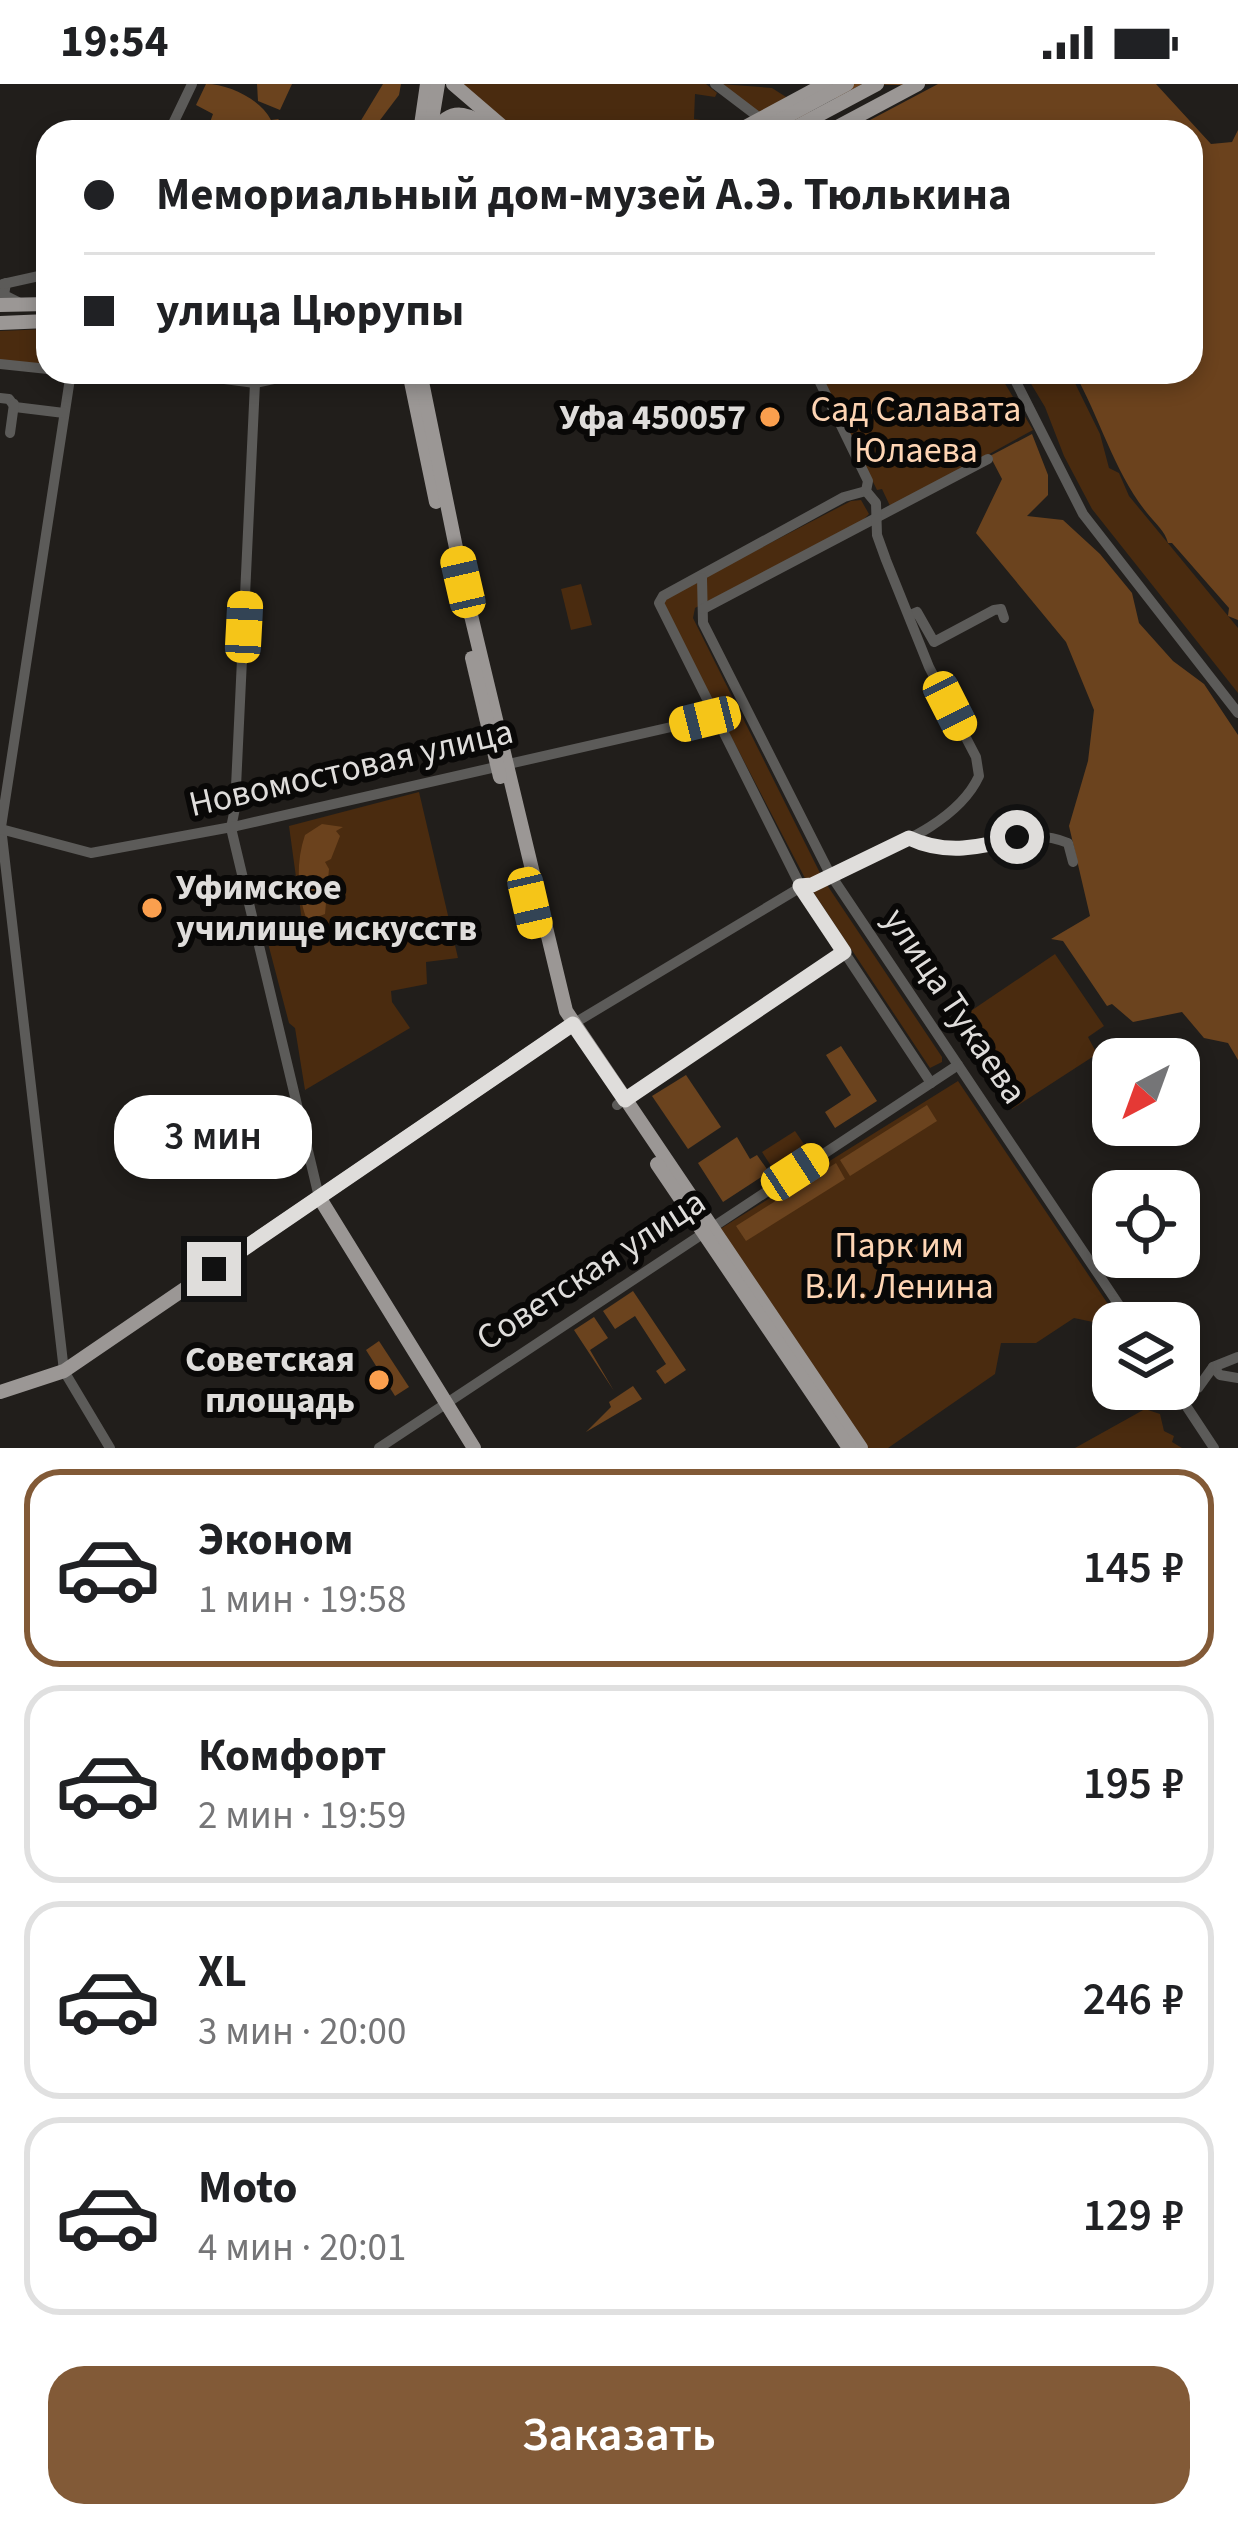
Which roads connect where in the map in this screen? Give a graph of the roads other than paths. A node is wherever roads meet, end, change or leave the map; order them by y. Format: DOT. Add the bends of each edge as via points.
graph roads {
  1 [pos="192,84"];
  2 [pos="427,84"];
  3 [pos="438,84"];
  4 [pos="453,84"];
  5 [pos="715,84"];
  6 [pos="825,84"];
  7 [pos="847,84"];
  8 [pos="877,84"];
  9 [pos="918,84"];
  10 [pos="176,120"];
  11 [pos="422,120"];
  12 [pos="434,120"];
  13 [pos="443,120"];
  14 [pos="479,120"];
  15 [pos="495,120"];
  16 [pos="758,120"];
  17 [pos="765,120"];
  18 [pos="780,120"];
  19 [pos="806,120"];
  20 [pos="850,120"];
  21 [pos="36,277"];
  22 [pos="3,284"];
  23 [pos="36,303"];
  24 [pos="36,304"];
  25 [pos="0,305"];
  26 [pos="36,322"];
  27 [pos="0,323"];
  28 [pos="0,364"];
  29 [pos="36,368"];
  30 [pos="69,384"];
  31 [pos="255,384"];
  32 [pos="412,384"];
  33 [pos="422,384"];
  34 [pos="430,384"];
  35 [pos="821,384"];
  36 [pos="1021,384"];
  37 [pos="1021,384"];
  38 [pos="0,398"];
  39 [pos="14,404"];
  40 [pos="28,408"];
  41 [pos="64,413"];
  42 [pos="26,425"];
  43 [pos="432,430"];
  44 [pos="10,433"];
  45 [pos="988,459"];
  46 [pos="866,491"];
  47 [pos="874,519"];
  48 [pos="702,578"];
  49 [pos="703,609"];
  50 [pos="910,615"];
  51 [pos="1004,618"];
  52 [pos="1238,700"];
  53 [pos="1238,713"];
  54 [pos="715,717"];
  55 [pos="501,763"];
  56 [pos="231,828"];
  57 [pos="1,829"];
  58 [pos="909,838"];
  59 [pos="0,854"];
  60 [pos="1073,862"];
  61 [pos="830,874"];
  62 [pos="800,886"];
  63 [pos="844,952"];
  64 [pos="570,1027"];
  65 [pos="958,1066"];
  66 [pos="931,1083"];
  67 [pos="621,1102"];
  68 [pos="319,1197"];
  69 [pos="707,1229"];
  70 [pos="1117,1302"];
  71 [pos="1238,1358"];
  72 [pos="1213,1367"];
  73 [pos="62,1372"];
  74 [pos="1238,1378"];
  75 [pos="1200,1385"];
  76 [pos="0,1392"];
  77 [pos="444,1402"];
  78 [pos="1189,1410"];
  79 [pos="110,1448"];
  80 [pos="379,1448"];
  81 [pos="474,1448"];
  82 [pos="849,1448"];
  83 [pos="862,1448"];
  84 [pos="1214,1448"];
  1 -- 10 [label="street"];
  2 -- 11 [label="main road"];
  3 -- 12 [label="main road"];
  4 -- 15 [label="main road"];
  5 -- 17 [label="street"];
  6 -- 16 [label="main road"];
  7 -- 18 [label="main road"];
  8 -- 19 [label="main road"];
  9 -- 20 [label="main road"];
  13 -- 14 [label="main road" via="454,114"];
  21 -- 22 [label="street"];
  22 -- 23 [label="street" via="6,298"];
  24 -- 25 [label="main road"];
  26 -- 27 [label="main road"];
  28 -- 29 [label="street"];
  30 -- 41 [label="street"];
  31 -- 56 [label="street"];
  32 -- 55 [label="main road"];
  33 -- 43 [label="main road"];
  34 -- 43 [label="main road"];
  35 -- 46 [label="street"];
  36 -- 52 [label="street" via="1096,523"];
  37 -- 53 [label="street" via="1083,514"];
  38 -- 39 [label="street"];
  39 -- 40 [label="street"];
  39 -- 44 [label="street"];
  40 -- 41 [label="street"];
  40 -- 42 [label="street"];
  41 -- 57 [label="street"];
  43 -- 55 [label="main road"];
  45 -- 47 [label="street"];
  46 -- 47 [label="street" via="876,503"];
  46 -- 48 [label="street"];
  47 -- 49 [label="street"];
  47 -- 50 [label="street"];
  48 -- 49 [label="street, улица Тукаева"];
  48 -- 54 [label="street, улица Тукаева" via="659,599"];
  49 -- 61 [label="street, улица Тукаева"];
  50 -- 51 [label="street" via="916,612 934,642 994,610"];
  50 -- 58 [label="street" via="979,776 964,798"];
  54 -- 55 [label="street, Новомостовая улица"];
  54 -- 62 [label="street, улица Тукаева"];
  55 -- 56 [label="street, Новомостовая улица"];
  55 -- 64 [label="main road"];
  56 -- 57 [label="street, Новомостовая улица" via="92,853"];
  56 -- 68 [label="street"];
  57 -- 73 [label="street"];
  58 -- 60 [label="street" via="972,849 1040,834 1068,843"];
  58 -- 61 [label="street"];
  59 -- 73 [label="street"];
  61 -- 62 [label="street"];
  61 -- 65 [label="street, улица Тукаева"];
  62 -- 63 [label="street, улица Тукаева"];
  62 -- 64 [label="street"];
  63 -- 66 [label="street, улица Тукаева"];
  63 -- 67 [label="street"];
  64 -- 67 [label="main road"];
  64 -- 68 [label="main road"];
  65 -- 66 [label="street, Советская улица"];
  65 -- 70 [label="street, улица Тукаева"];
  66 -- 69 [label="street, Советская улица"];
  67 -- 69 [label="main road"];
  68 -- 73 [label="main road"];
  68 -- 77 [label="main road"];
  69 -- 77 [label="street, Советская улица"];
  69 -- 82 [label="main road"];
  69 -- 83 [label="main road"];
  71 -- 72 [label="street"];
  72 -- 74 [label="street"];
  72 -- 75 [label="street"];
  73 -- 76 [label="main road"];
  73 -- 79 [label="street"];
  77 -- 80 [label="street, Советская улица"];
  77 -- 81 [label="main road"];
  78 -- 84 [label="street"];
}
